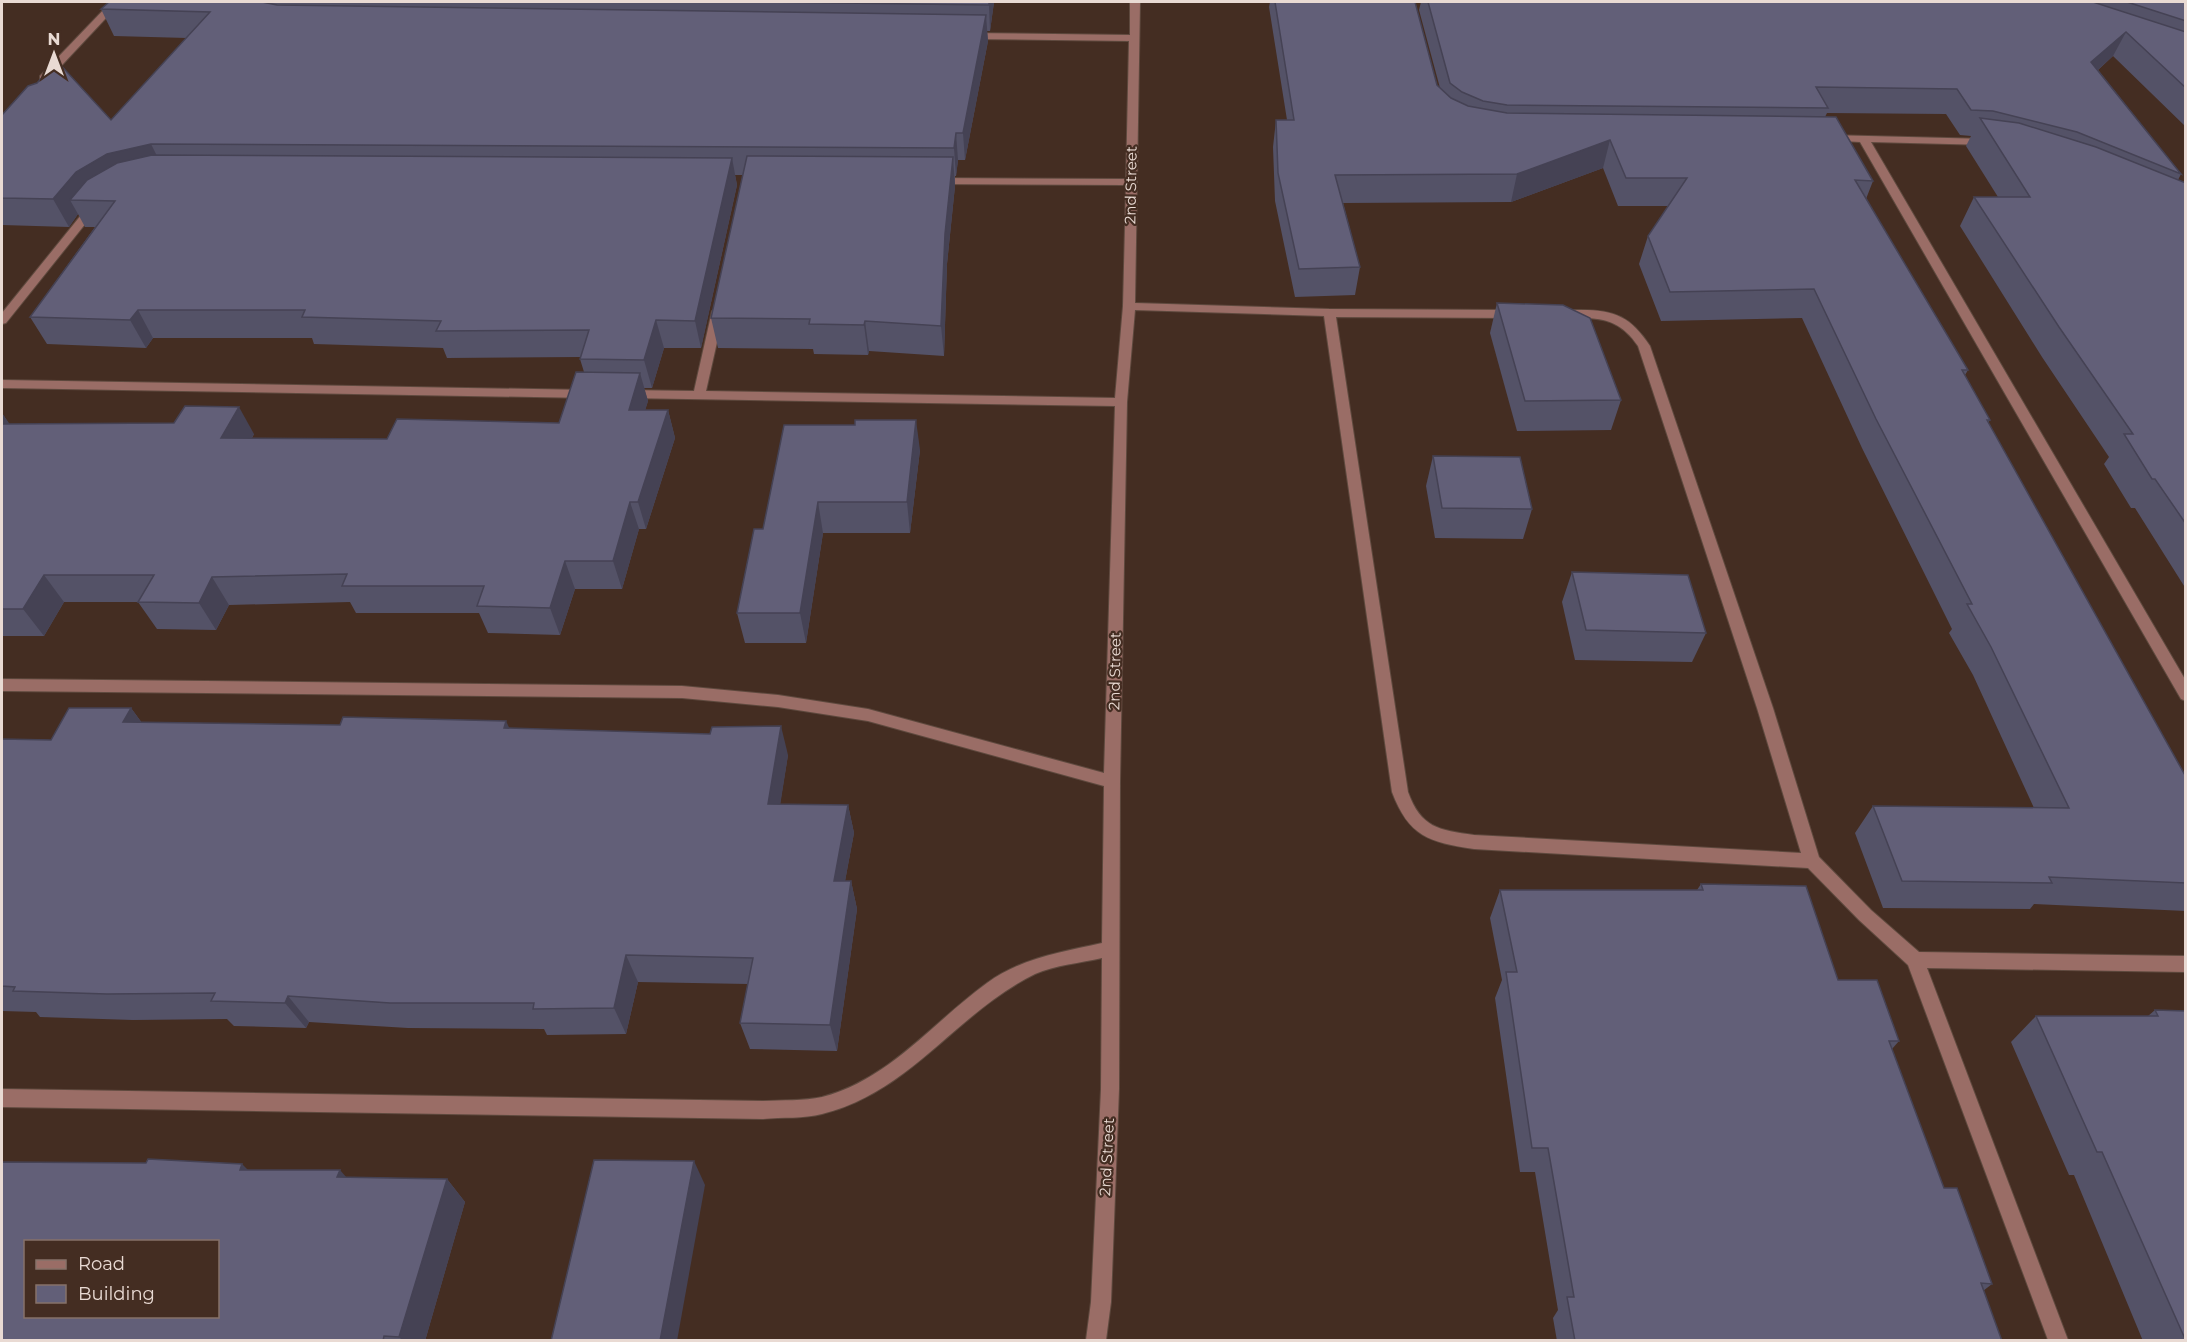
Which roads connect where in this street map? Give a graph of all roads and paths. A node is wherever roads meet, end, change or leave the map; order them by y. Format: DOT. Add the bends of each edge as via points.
graph roads {
  1 [pos="116,2"];
  2 [pos="1135,2"];
  3 [pos="955,36"];
  4 [pos="1134,38"];
  5 [pos="34,89"];
  6 [pos="1817,138"];
  7 [pos="1863,138"];
  8 [pos="1997,144"];
  9 [pos="921,181"];
  10 [pos="1131,182"];
  11 [pos="107,197"];
  12 [pos="722,294"];
  13 [pos="1129,306"];
  14 [pos="1329,313"];
  15 [pos="1529,314"];
  16 [pos="1552,314"];
  17 [pos="2,320"];
  18 [pos="2,384"];
  19 [pos="699,396"];
  20 [pos="1121,402"];
  21 [pos="2,685"];
  22 [pos="2186,695"];
  23 [pos="1112,782"];
  24 [pos="1812,861"];
  25 [pos="1112,948"];
  26 [pos="1915,960"];
  27 [pos="2186,964"];
  28 [pos="2,1098"];
  29 [pos="1096,1341"];
  30 [pos="2058,1341"];
  1 -- 5 [label="street"];
  2 -- 4 [label="street, 2nd Street"];
  3 -- 4 [label="street"];
  4 -- 10 [label="street, 2nd Street"];
  6 -- 7 [label="street"];
  7 -- 8 [label="street"];
  7 -- 22 [label="street"];
  9 -- 10 [label="street"];
  10 -- 13 [label="street, 2nd Street"];
  11 -- 17 [label="street" via="96,203"];
  12 -- 19 [label="street"];
  13 -- 14 [label="street"];
  13 -- 20 [label="street, 2nd Street"];
  14 -- 15 [label="street"];
  14 -- 24 [label="street" via="1400,792 1406,811 1418,826 1440,836 1474,842"];
  16 -- 24 [label="street" via="1611,316 1634,330 1644,346 1762,697"];
  18 -- 19 [label="street"];
  19 -- 20 [label="street"];
  20 -- 23 [label="street, 2nd Street"];
  21 -- 23 [label="street" via="682,693 778,701 868,715"];
  23 -- 25 [label="street, 2nd Street"];
  24 -- 26 [label="street"];
  25 -- 28 [label="street" via="1034,966 994,988 903,1065 858,1093 821,1106 763,1110"];
  25 -- 29 [label="street, 2nd Street" via="1110,1089"];
  26 -- 27 [label="street"];
  26 -- 30 [label="street"];
}
